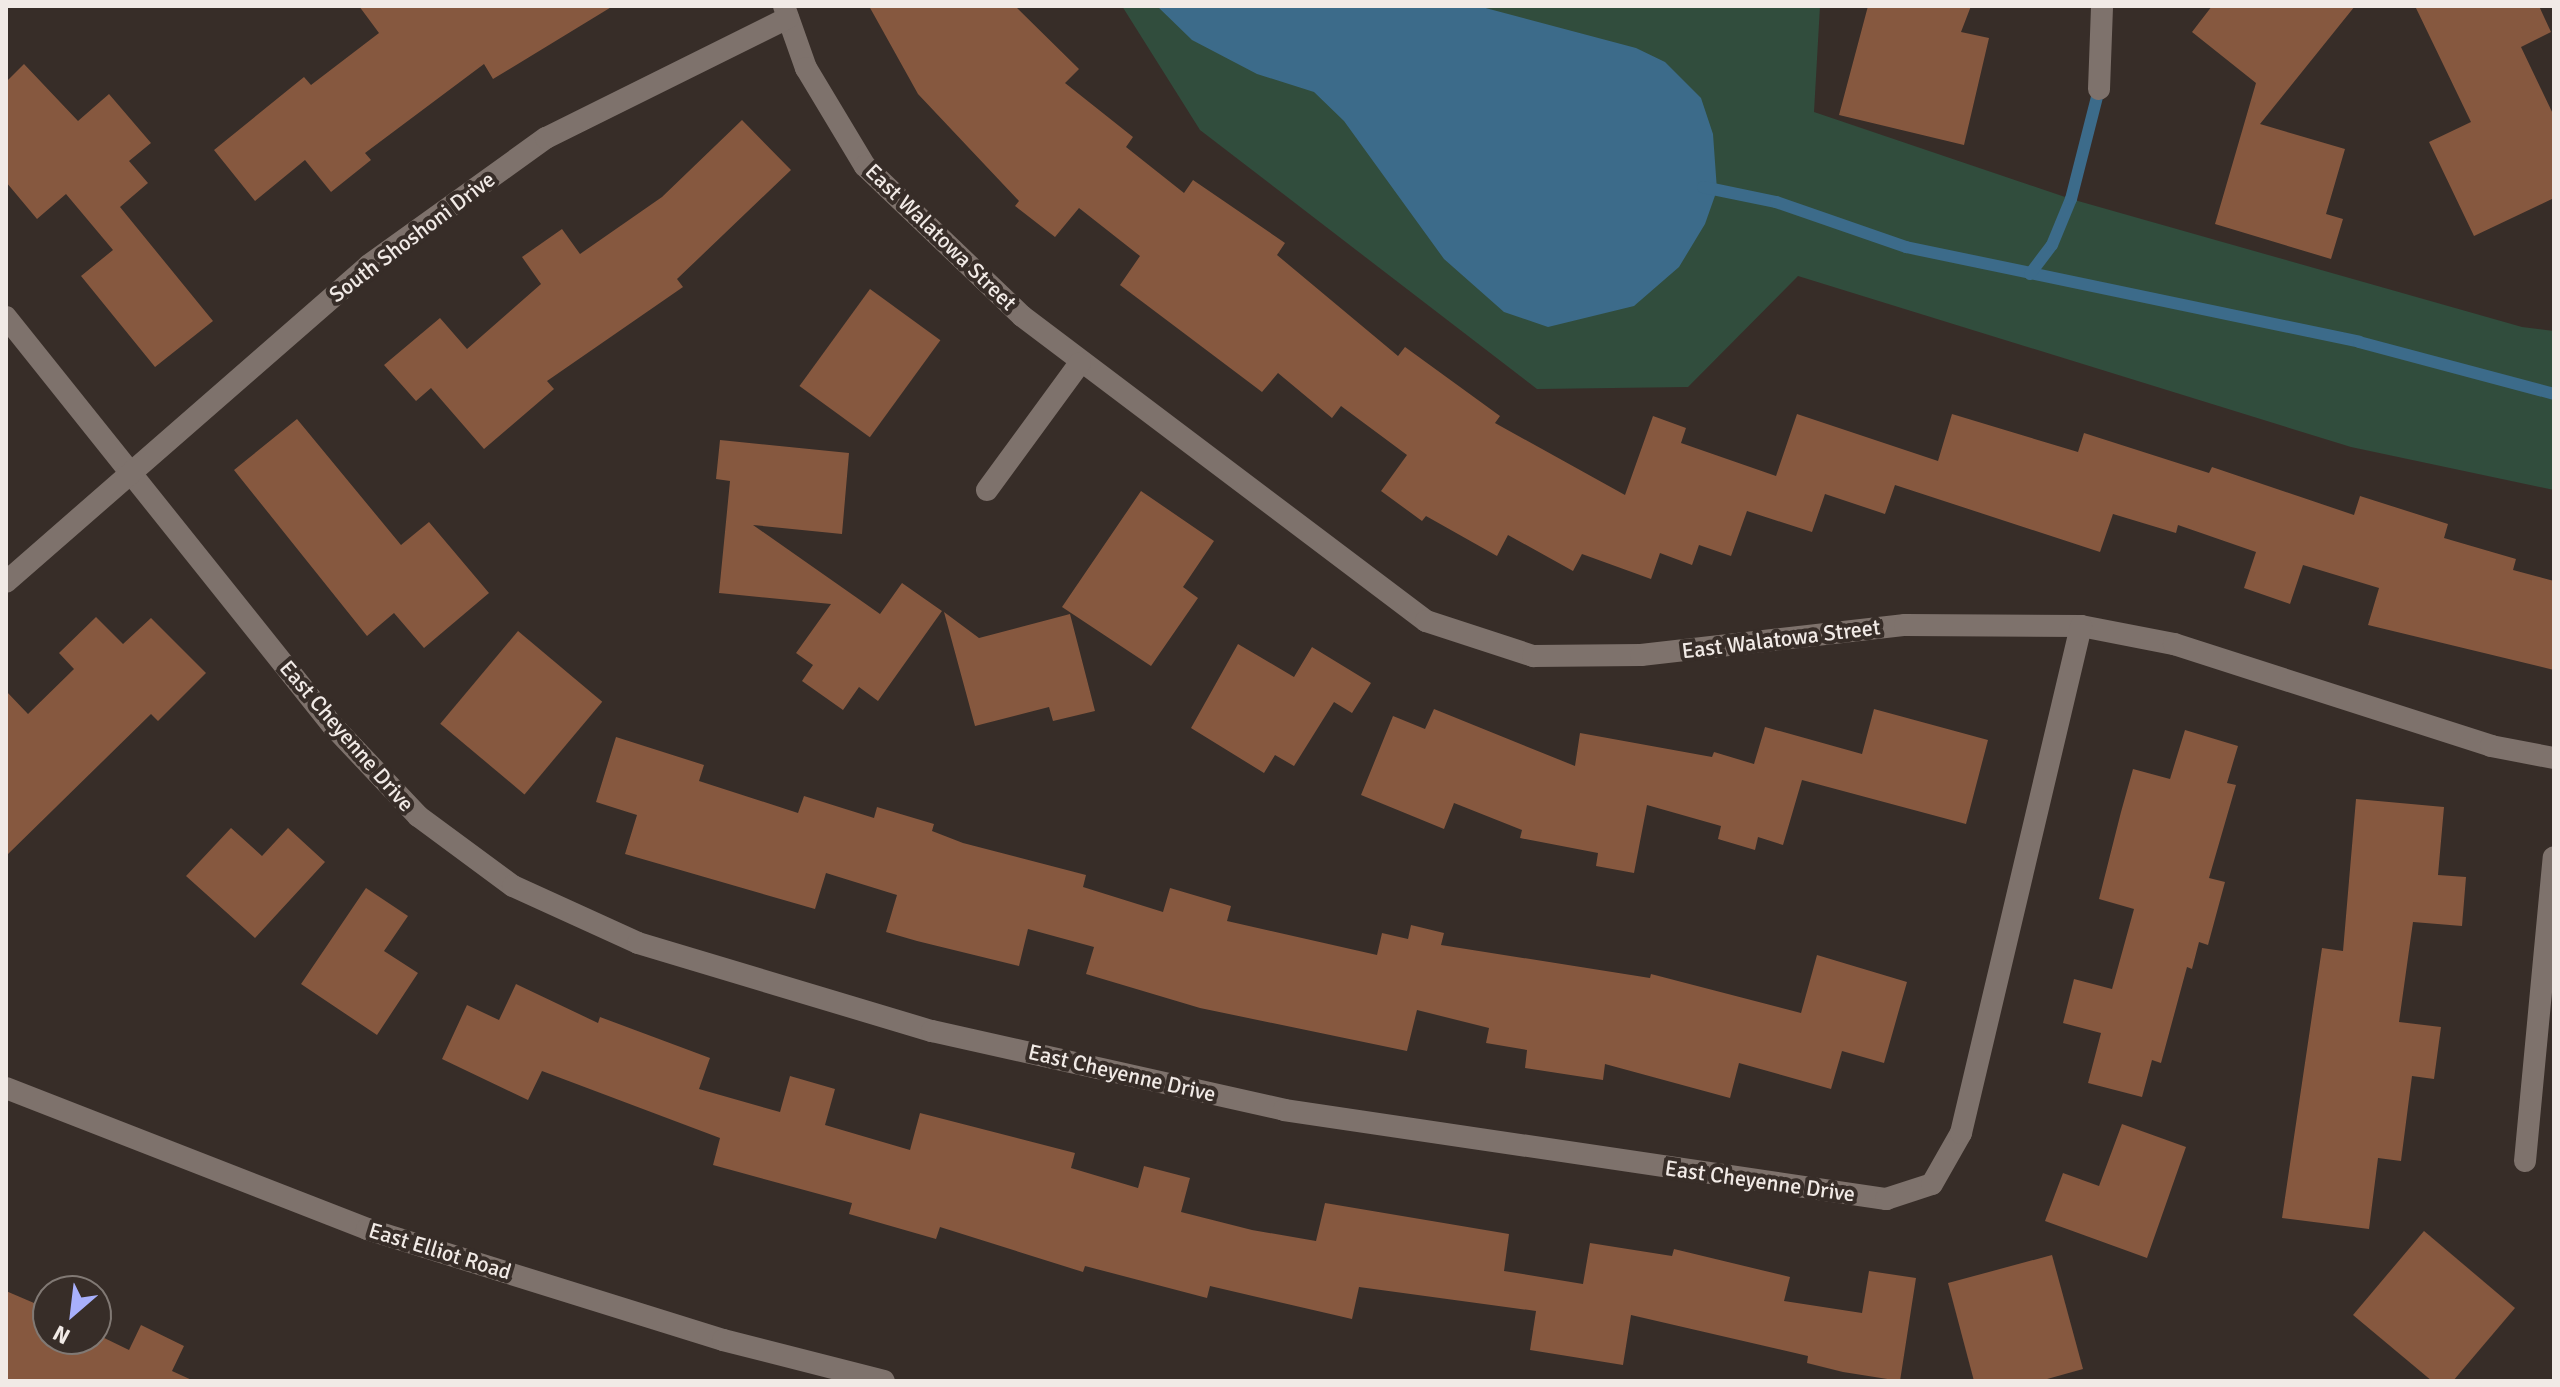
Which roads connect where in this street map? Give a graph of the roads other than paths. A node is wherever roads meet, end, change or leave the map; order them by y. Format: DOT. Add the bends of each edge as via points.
graph roads {
  1 [pos="2102,6"];
  2 [pos="786,12"];
  3 [pos="2099,89"];
  4 [pos="6,317"];
  5 [pos="1080,363"];
  6 [pos="130,472"];
  7 [pos="987,490"];
  8 [pos="6,582"];
  9 [pos="2081,626"];
  10 [pos="2554,758"];
  11 [pos="2554,857"];
  12 [pos="6,1088"];
  13 [pos="2525,1161"];
  14 [pos="884,1381"];
  1 -- 3 [label="street"];
  2 -- 5 [label="street, East Walatowa Street" via="806,68 865,166 1022,316"];
  2 -- 6 [label="street, South Shoshoni Drive" via="546,138 369,265"];
  4 -- 6 [label="street, East Cheyenne Drive"];
  5 -- 7 [label="street"];
  5 -- 9 [label="street, East Walatowa Street" via="1426,621 1533,656 1641,655 1905,625"];
  6 -- 8 [label="street, South Shoshoni Drive"];
  6 -- 9 [label="street, East Cheyenne Drive" via="333,726 418,816 513,886 638,943 932,1031 1284,1110 1886,1199 1932,1184 1961,1133"];
  9 -- 10 [label="street, East Walatowa Street" via="2174,644 2491,746"];
  11 -- 13 [label="street"];
  12 -- 14 [label="street, East Elliot Road" via="367,1229 723,1340"];
}
